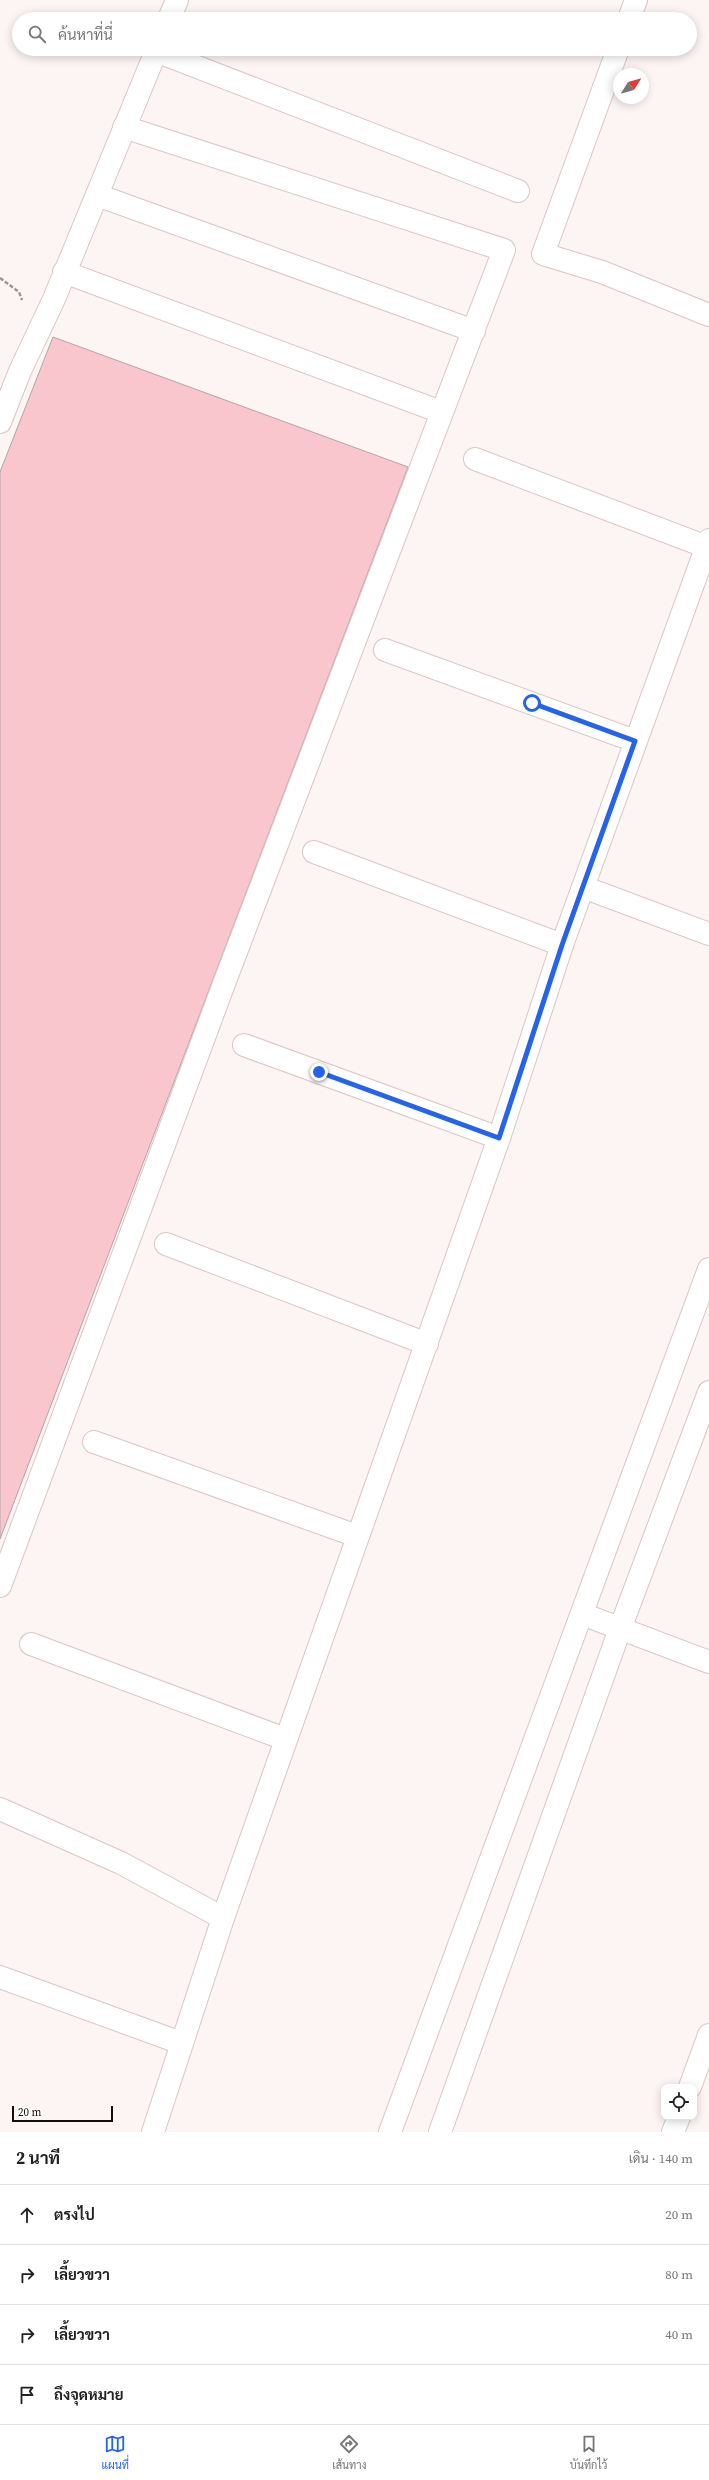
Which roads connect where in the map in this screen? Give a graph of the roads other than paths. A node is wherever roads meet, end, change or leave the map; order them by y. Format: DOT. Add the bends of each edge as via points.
graph roads {
  1 [pos="177,0"];
  2 [pos="636,0"];
  3 [pos="172,12"];
  4 [pos="632,12"];
  5 [pos="154,56"];
  6 [pos="171,56"];
  7 [pos="615,56"];
  8 [pos="124,127"];
  9 [pos="518,191"];
  10 [pos="97,195"];
  11 [pos="64,272"];
  12 [pos="709,315"];
  13 [pos="474,331"];
  14 [pos="441,412"];
  15 [pos="0,422"];
  16 [pos="475,459"];
  17 [pos="708,544"];
  18 [pos="385,650"];
  19 [pos="635,741"];
  20 [pos="314,852"];
  21 [pos="583,888"];
  22 [pos="709,934"];
  23 [pos="562,945"];
  24 [pos="244,1045"];
  25 [pos="499,1138"];
  26 [pos="166,1244"];
  27 [pos="709,1269"];
  28 [pos="427,1344"];
  29 [pos="709,1392"];
  30 [pos="94,1442"];
  31 [pos="357,1536"];
  32 [pos="0,1586"];
  33 [pos="582,1614"];
  34 [pos="620,1629"];
  35 [pos="31,1644"];
  36 [pos="709,1662"];
  37 [pos="285,1739"];
  38 [pos="0,1809"];
  39 [pos="223,1918"];
  40 [pos="0,1977"];
  41 [pos="709,2035"];
  42 [pos="181,2043"];
  43 [pos="691,2084"];
  44 [pos="678,2120"];
  45 [pos="153,2132"];
  46 [pos="390,2132"];
  47 [pos="440,2132"];
  48 [pos="673,2132"];
  1 -- 3 [label="street"];
  2 -- 4 [label="street"];
  5 -- 8 [label="street"];
  6 -- 9 [label="street"];
  7 -- 12 [label="street" via="543,254 602,272"];
  8 -- 10 [label="street"];
  8 -- 13 [label="street" via="504,250"];
  10 -- 11 [label="street"];
  10 -- 13 [label="street"];
  11 -- 14 [label="street"];
  11 -- 15 [label="street"];
  13 -- 14 [label="street"];
  14 -- 32 [label="street" via="225,981"];
  16 -- 17 [label="street"];
  17 -- 19 [label="street"];
  18 -- 19 [label="street"];
  19 -- 21 [label="street"];
  20 -- 23 [label="street"];
  21 -- 22 [label="street"];
  21 -- 23 [label="street"];
  23 -- 25 [label="street"];
  24 -- 25 [label="street"];
  25 -- 28 [label="street"];
  26 -- 28 [label="street"];
  27 -- 33 [label="street"];
  28 -- 31 [label="street"];
  29 -- 34 [label="street"];
  30 -- 31 [label="street"];
  31 -- 37 [label="street"];
  33 -- 34 [label="street"];
  33 -- 46 [label="street"];
  34 -- 36 [label="street"];
  34 -- 47 [label="street"];
  35 -- 37 [label="street"];
  37 -- 39 [label="street"];
  38 -- 39 [label="street" via="122,1864"];
  39 -- 42 [label="street"];
  40 -- 42 [label="street"];
  41 -- 43 [label="street"];
  42 -- 45 [label="street"];
  44 -- 48 [label="street"];
}
